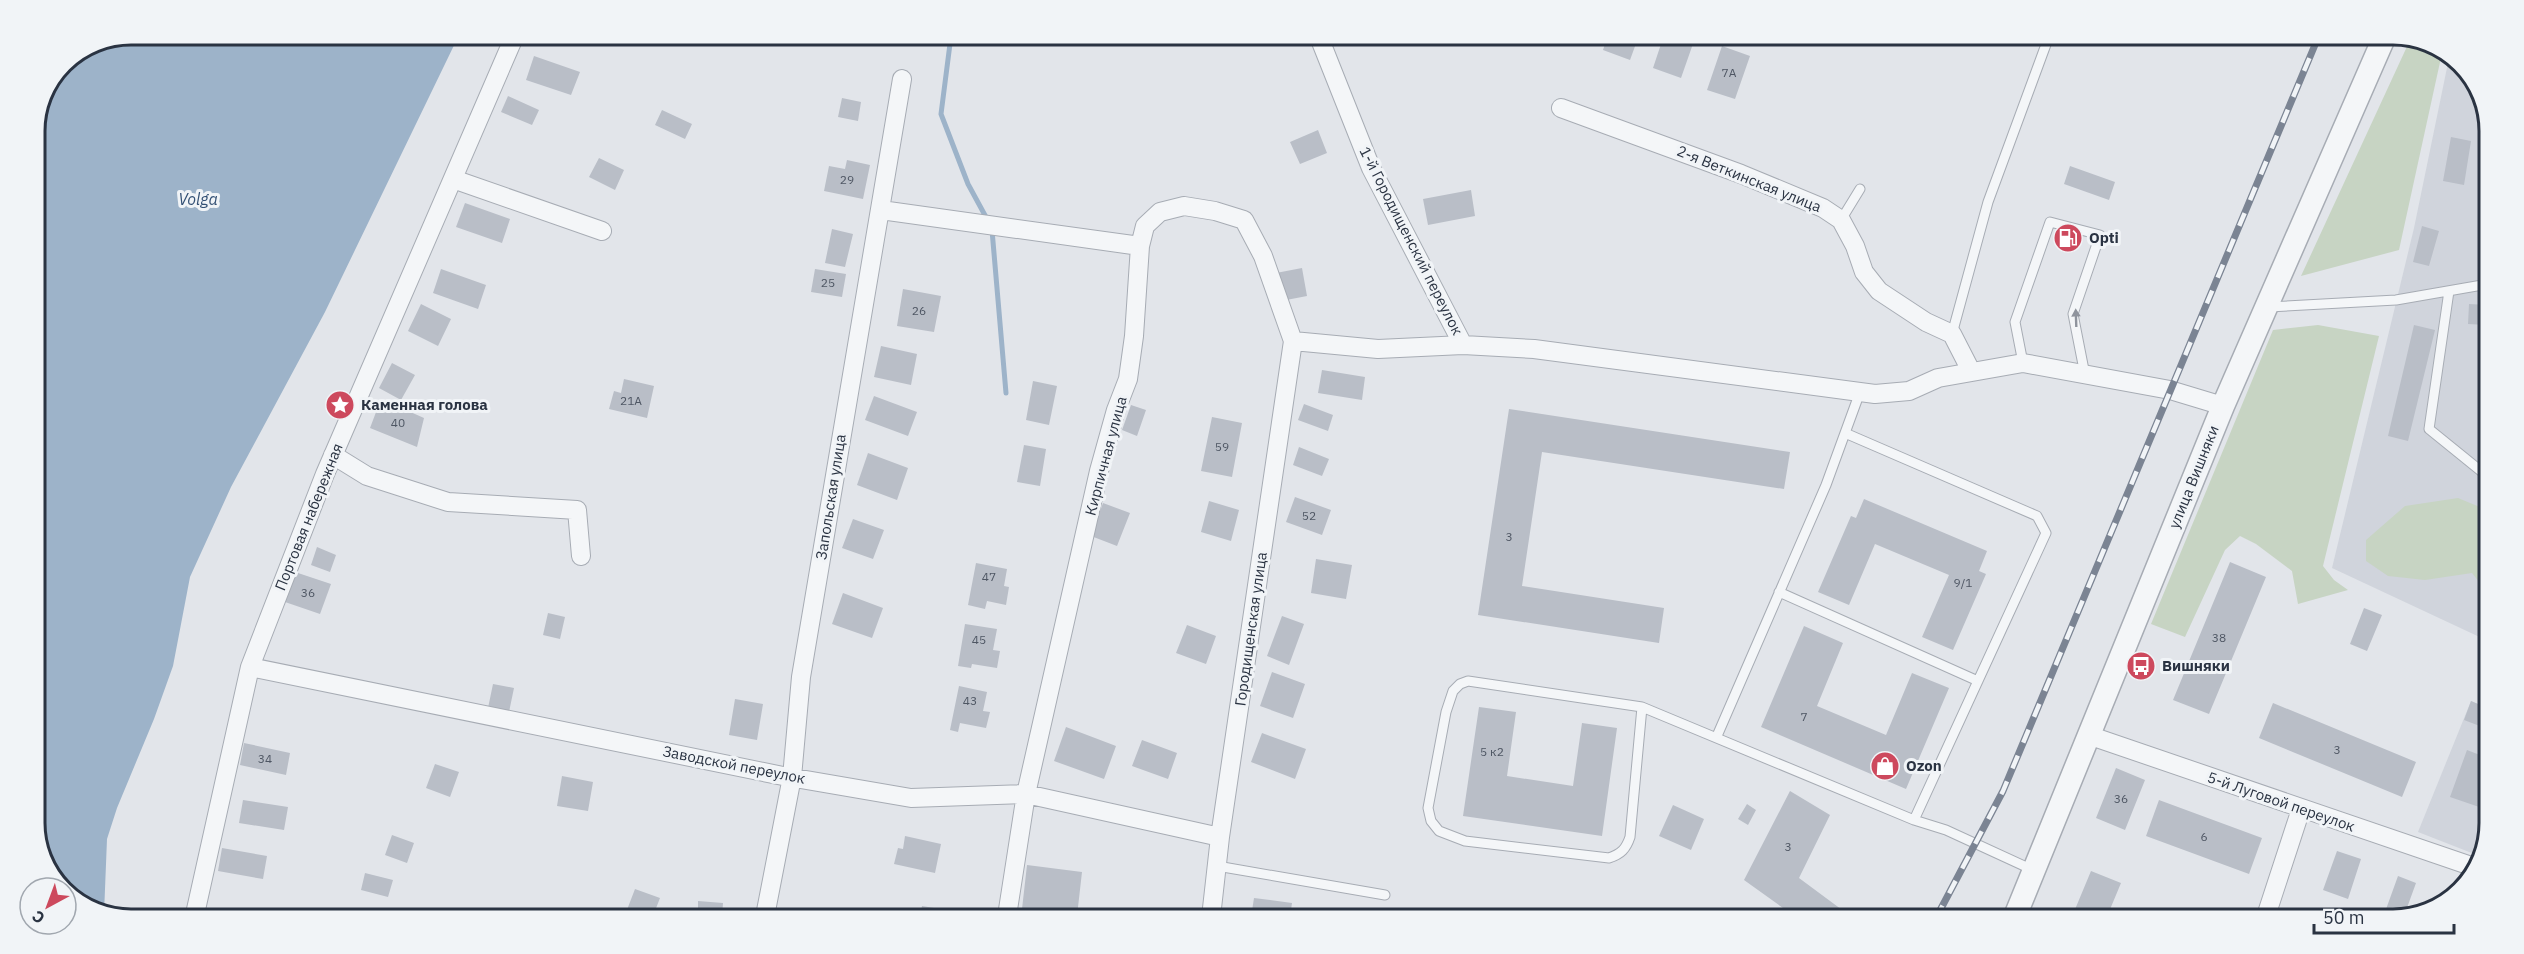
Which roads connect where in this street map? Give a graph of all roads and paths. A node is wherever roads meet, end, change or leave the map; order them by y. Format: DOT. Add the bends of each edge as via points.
graph roads {
  1 [pos="511,45"];
  2 [pos="1321,45"];
  3 [pos="2046,45"];
  4 [pos="2381,45"];
  5 [pos="902,79"];
  6 [pos="1562,108"];
  7 [pos="453,179"];
  8 [pos="1860,189"];
  9 [pos="881,210"];
  10 [pos="1841,220"];
  11 [pos="602,231"];
  12 [pos="1140,246"];
  13 [pos="2479,286"];
  14 [pos="2449,291"];
  15 [pos="2266,307"];
  16 [pos="1952,334"];
  17 [pos="1293,341"];
  18 [pos="1463,345"];
  19 [pos="2023,363"];
  20 [pos="1971,371"];
  21 [pos="2085,375"];
  22 [pos="1860,392"];
  23 [pos="2223,406"];
  24 [pos="1845,433"];
  25 [pos="333,455"];
  26 [pos="2479,470"];
  27 [pos="582,556"];
  28 [pos="1779,592"];
  29 [pos="250,667"];
  30 [pos="1978,681"];
  31 [pos="1642,707"];
  32 [pos="2088,735"];
  33 [pos="1717,736"];
  34 [pos="792,777"];
  35 [pos="1026,794"];
  36 [pos="2301,809"];
  37 [pos="1914,820"];
  38 [pos="1220,837"];
  39 [pos="2468,865"];
  40 [pos="1217,866"];
  41 [pos="2033,870"];
  42 [pos="1385,895"];
  43 [pos="196,909"];
  44 [pos="766,909"];
  45 [pos="1008,909"];
  46 [pos="1212,909"];
  47 [pos="2018,909"];
  48 [pos="2268,909"];
  1 -- 7 [label="street, Портовая набережная"];
  2 -- 18 [label="street, 1-й Городищенский переулок" via="1371,168"];
  3 -- 16 [label="lane" via="1988,202"];
  4 -- 15 [label="street, улица Вишняки"];
  5 -- 9 [label="street, Запольская улица"];
  6 -- 10 [label="street, 2-я Веткинская улица" via="1741,174 1823,208"];
  7 -- 11 [label="street"];
  7 -- 25 [label="street, Портовая набережная"];
  8 -- 10 [label="lane"];
  9 -- 12 [label="street"];
  9 -- 34 [label="street, Запольская улица" via="801,677"];
  10 -- 16 [label="street" via="1864,272 1879,291"];
  12 -- 17 [label="street, Кирпичная улица" via="1145,226 1160,212 1184,206 1244,220 1263,256"];
  12 -- 35 [label="street, Кирпичная улица" via="1128,380 1099,471"];
  13 -- 14 [label="lane"];
  14 -- 15 [label="lane" via="2396,300"];
  14 -- 26 [label="lane" via="2429,429"];
  15 -- 23 [label="street, улица Вишняки"];
  16 -- 20 [label="street"];
  17 -- 18 [label="street" via="1378,349"];
  17 -- 38 [label="street, Городищенская улица"];
  18 -- 22 [label="street" via="1534,349"];
  19 -- 20 [label="street"];
  19 -- 21 [label="street"];
  21 -- 19 [label="lane, one-way" via="2073,314 2100,235 2050,222 2015,322"];
  20 -- 22 [label="street" via="1938,378 1909,391"];
  21 -- 23 [label="street" via="2170,390"];
  22 -- 24 [label="lane"];
  23 -- 32 [label="street, улица Вишняки"];
  24 -- 28 [label="lane"];
  24 -- 30 [label="lane" via="2037,516 2043,524 2046,533"];
  25 -- 27 [label="street" via="368,477 448,502 577,510"];
  25 -- 29 [label="street, Портовая набережная"];
  28 -- 30 [label="lane"];
  28 -- 33 [label="lane"];
  29 -- 34 [label="street, Заводской переулок"];
  29 -- 43 [label="street, Портовая набережная"];
  30 -- 37 [label="lane"];
  31 -- 31 [label="lane" via="1468,681 1460,684 1453,691 1446,712 1428,808 1431,821 1439,831 1465,841 1609,858 1617,855 1630,837"];
  31 -- 33 [label="lane"];
  32 -- 36 [label="street, 5-й Луговой переулок"];
  32 -- 41 [label="street, улица Вишняки"];
  33 -- 37 [label="lane"];
  34 -- 35 [label="street, Заводской переулок" via="911,798"];
  34 -- 44 [label="street, Запольская улица"];
  35 -- 38 [label="street, Заводской переулок"];
  35 -- 45 [label="street, Кирпичная улица"];
  36 -- 39 [label="street, 5-й Луговой переулок"];
  36 -- 48 [label="street"];
  37 -- 41 [label="lane" via="1946,830"];
  38 -- 40 [label="street, Городищенская улица"];
  40 -- 42 [label="lane"];
  40 -- 46 [label="street, Городищенская улица"];
  41 -- 47 [label="street, улица Вишняки"];
}
